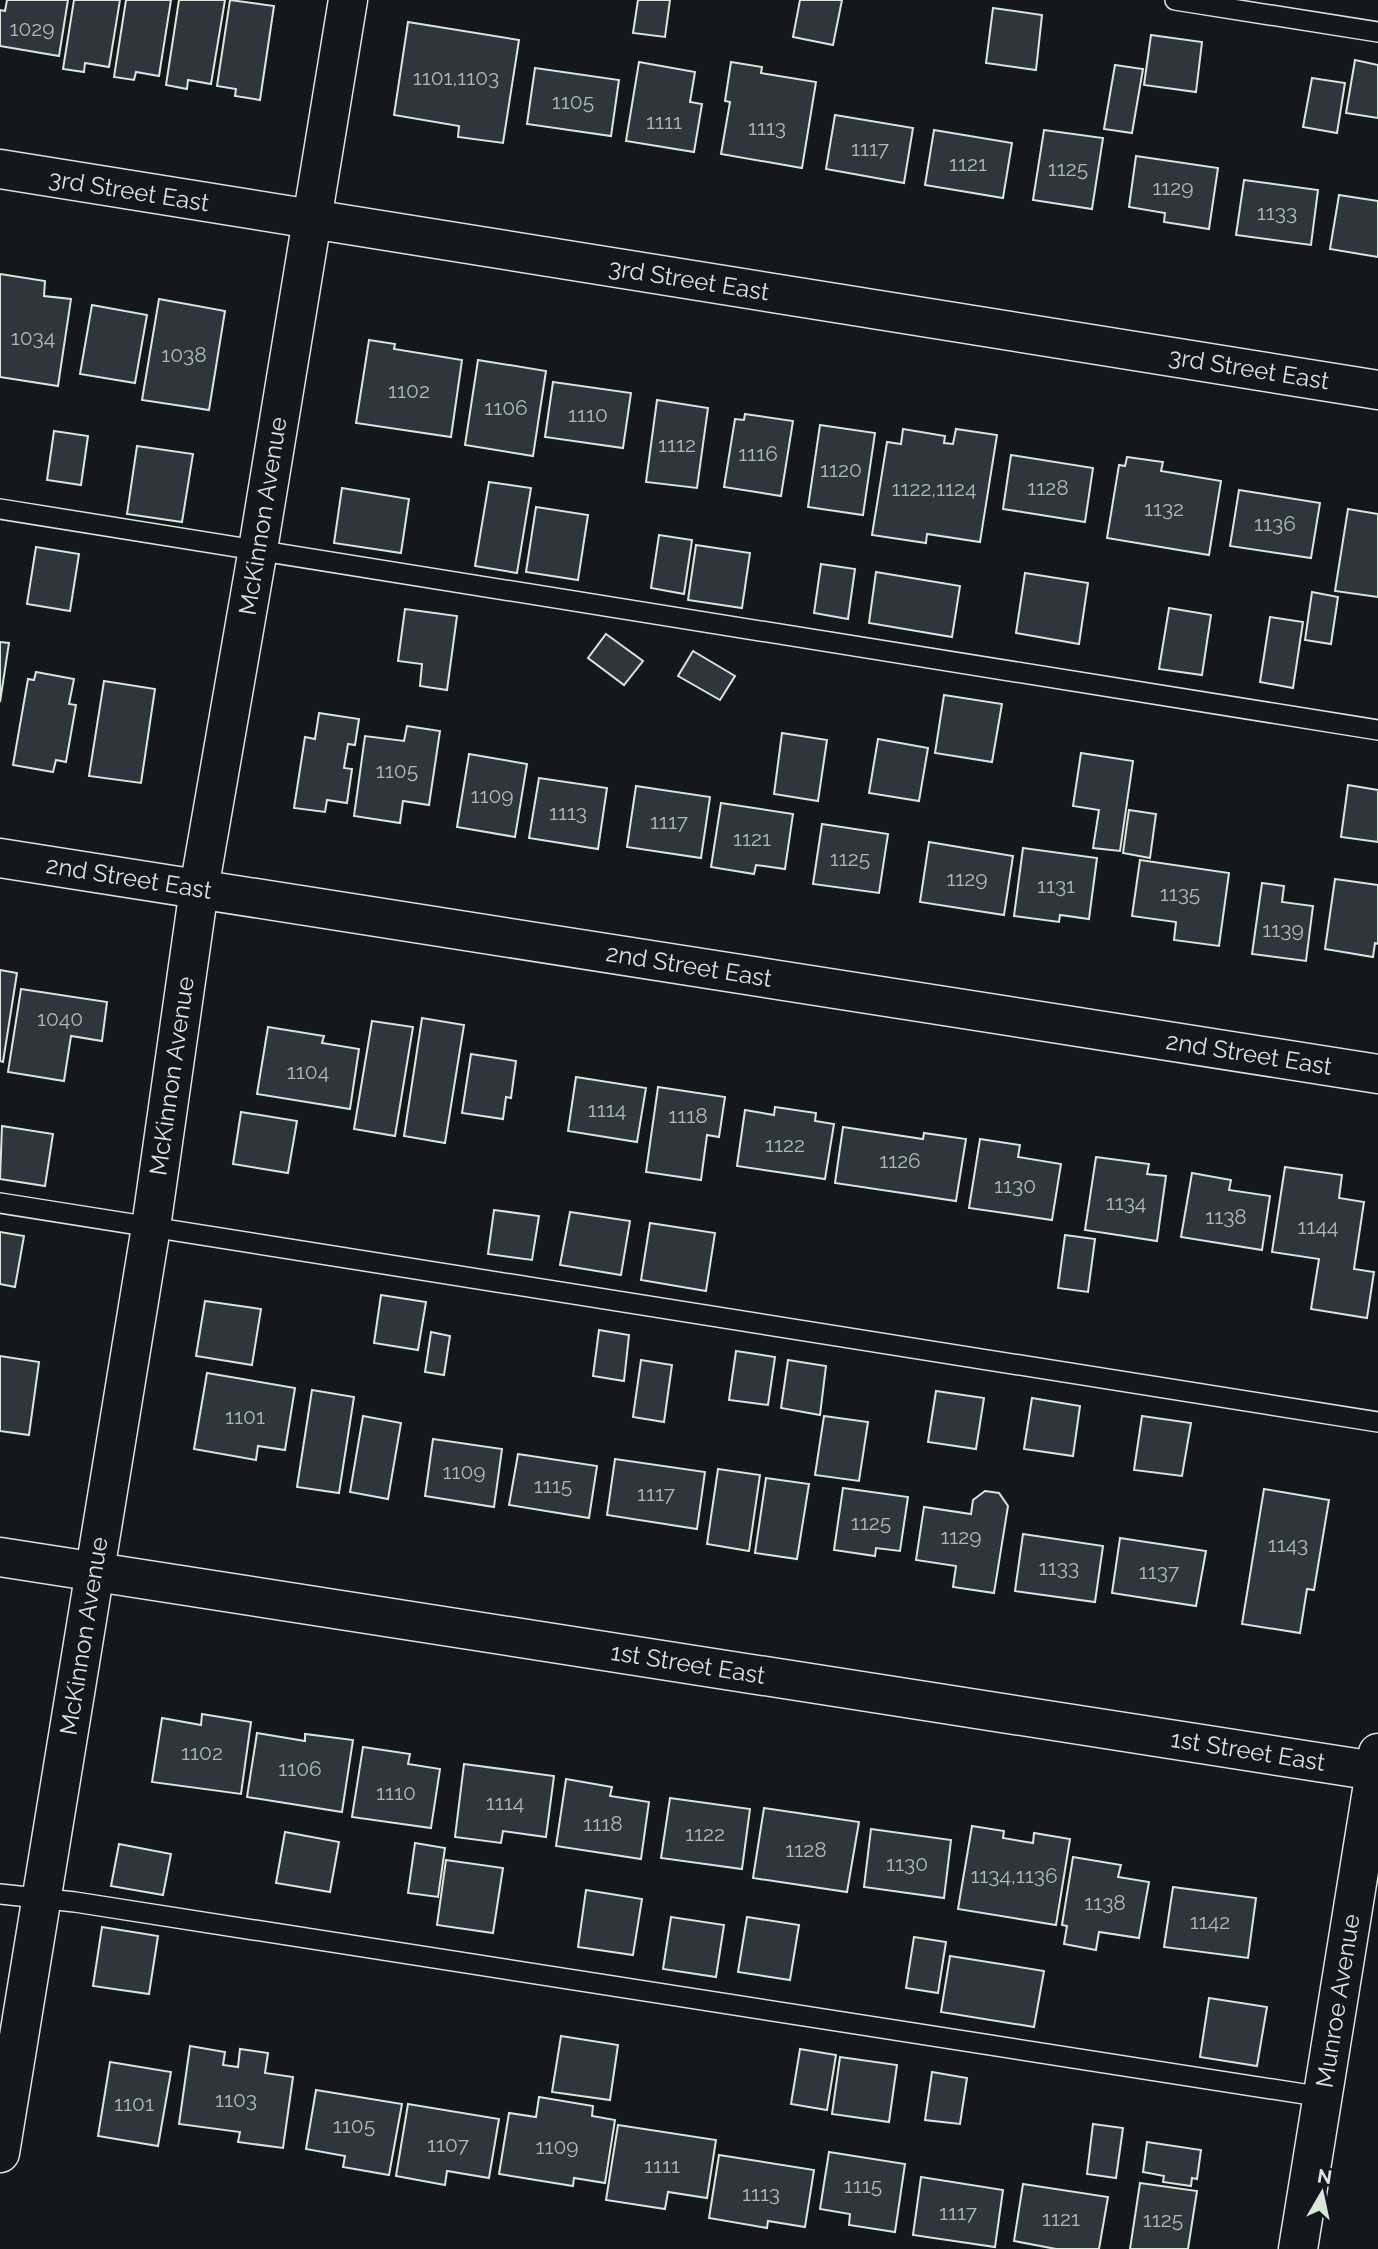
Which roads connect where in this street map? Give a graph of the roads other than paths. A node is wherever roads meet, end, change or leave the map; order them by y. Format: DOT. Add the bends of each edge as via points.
graph roads {
  1 [pos="348,0"];
  2 [pos="1175,0"];
  3 [pos="1378,32"];
  4 [pos="0,169"];
  5 [pos="310,221"];
  6 [pos="1378,390"];
  7 [pos="0,509"];
  8 [pos="258,550"];
  9 [pos="1378,730"];
  10 [pos="0,858"];
  11 [pos="199,889"];
  12 [pos="1378,1074"];
  13 [pos="0,1203"];
  14 [pos="150,1227"];
  15 [pos="1378,1422"];
  16 [pos="0,1557"];
  17 [pos="94,1572"];
  18 [pos="1377,1762"];
  19 [pos="0,1894"];
  20 [pos="42,1899"];
  21 [pos="1322,2097"];
  22 [pos="0,2153"];
  23 [pos="1298,2249"];
  1 -- 5 [label="street, McKinnon Avenue"];
  2 -- 3 [label="lane"];
  4 -- 5 [label="street, 3rd Street East"];
  5 -- 6 [label="street, 3rd Street East"];
  5 -- 8 [label="street, McKinnon Avenue"];
  7 -- 8 [label="lane"];
  8 -- 9 [label="lane"];
  8 -- 11 [label="street, McKinnon Avenue"];
  10 -- 11 [label="street, 2nd Street East"];
  11 -- 12 [label="street, 2nd Street East"];
  11 -- 14 [label="street, McKinnon Avenue"];
  13 -- 14 [label="lane"];
  14 -- 15 [label="lane"];
  14 -- 17 [label="street, McKinnon Avenue"];
  16 -- 17 [label="street, 1st Street East"];
  17 -- 18 [label="street, 1st Street East"];
  17 -- 20 [label="street, McKinnon Avenue"];
  18 -- 21 [label="street, Munroe Avenue"];
  19 -- 20 [label="lane"];
  20 -- 21 [label="lane"];
  20 -- 22 [label="street, McKinnon Avenue"];
  21 -- 23 [label="street, Munroe Avenue"];
}
